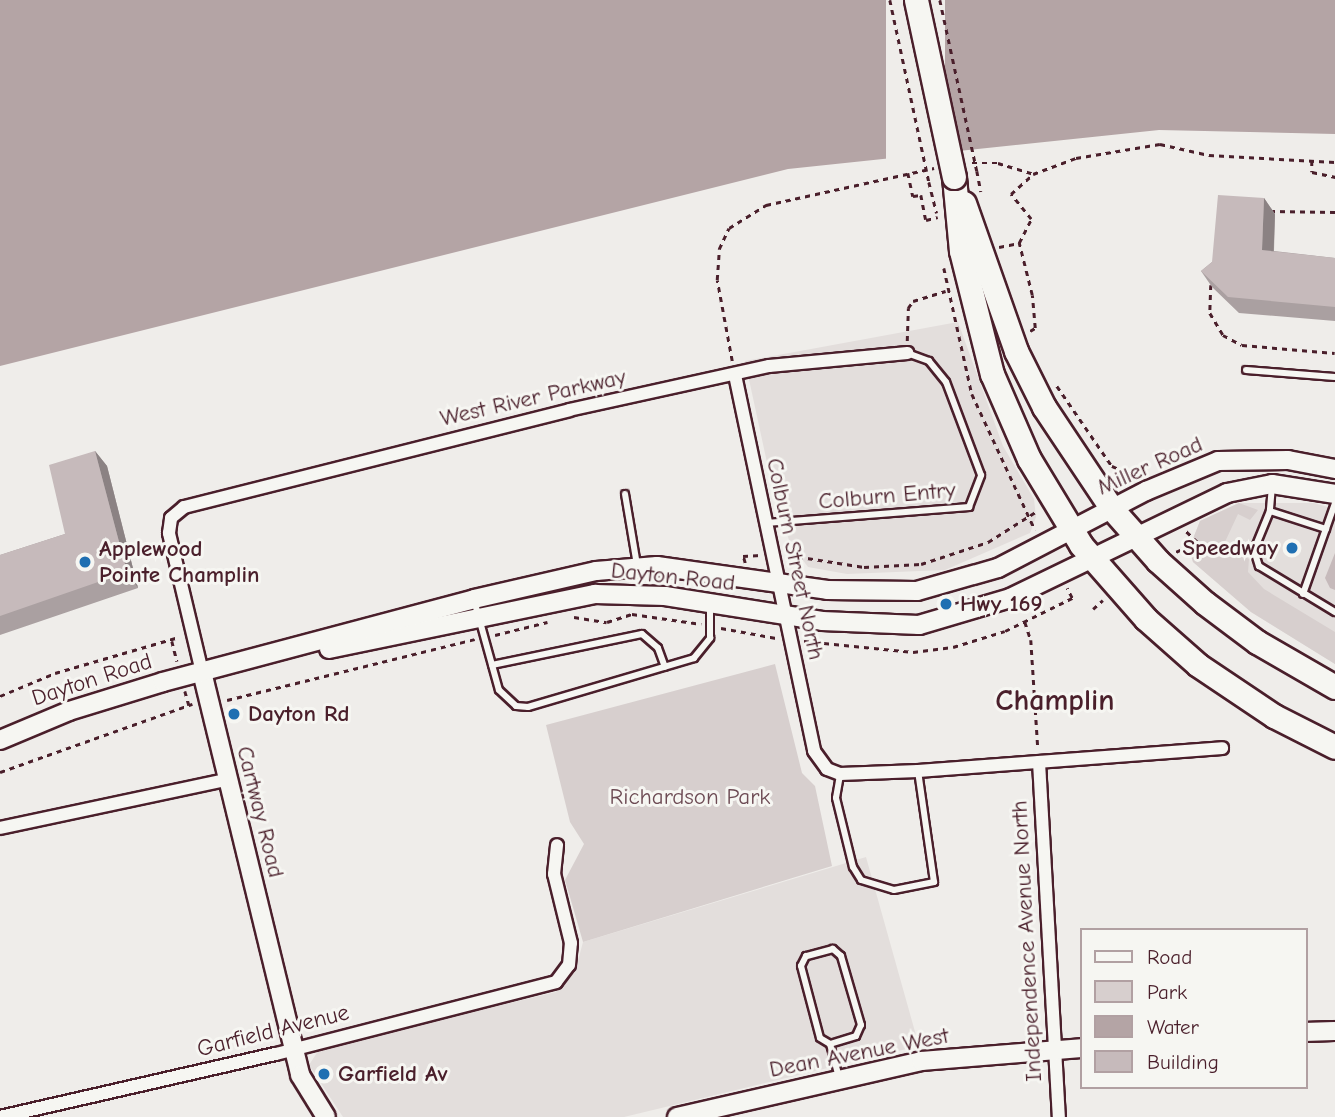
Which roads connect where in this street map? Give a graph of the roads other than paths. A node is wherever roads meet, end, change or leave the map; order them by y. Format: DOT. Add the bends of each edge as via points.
graph roads {
  1 [pos="916,0"];
  2 [pos="956,169"];
  3 [pos="907,352"];
  4 [pos="1247,370"];
  5 [pos="735,375"];
  6 [pos="1335,377"];
  7 [pos="1335,470"];
  8 [pos="1272,484"];
  9 [pos="625,494"];
  10 [pos="1335,494"];
  11 [pos="1335,503"];
  12 [pos="1112,509"];
  13 [pos="1270,512"];
  14 [pos="174,513"];
  15 [pos="766,523"];
  16 [pos="1326,529"];
  17 [pos="1070,530"];
  18 [pos="1139,539"];
  19 [pos="1092,560"];
  20 [pos="638,566"];
  21 [pos="778,582"];
  22 [pos="1303,594"];
  23 [pos="474,598"];
  24 [pos="710,604"];
  25 [pos="1335,612"];
  26 [pos="478,617"];
  27 [pos="786,617"];
  28 [pos="492,665"];
  29 [pos="664,667"];
  30 [pos="202,672"];
  31 [pos="1335,687"];
  32 [pos="0,740"];
  33 [pos="1335,747"];
  34 [pos="1222,748"];
  35 [pos="1039,762"];
  36 [pos="918,772"];
  37 [pos="840,774"];
  38 [pos="226,780"];
  39 [pos="0,828"];
  40 [pos="557,845"];
  41 [pos="1335,1031"];
  42 [pos="1307,1032"];
  43 [pos="830,1044"];
  44 [pos="293,1047"];
  45 [pos="1053,1048"];
  46 [pos="1080,1048"];
  47 [pos="840,1079"];
  48 [pos="0,1117"];
  49 [pos="326,1117"];
  50 [pos="677,1117"];
  51 [pos="1059,1117"];
  1 -- 2 [label="highway, bridge"];
  2 -- 12 [label="highway" via="1020,360 1065,440"];
  2 -- 17 [label="highway" via="961,251 984,348 1029,459"];
  3 -- 5 [label="street, West River Parkway" via="799,362"];
  3 -- 15 [label="lane, Colburn Entry" via="929,361 946,382 981,475 969,507"];
  4 -- 6 [label="lane"];
  5 -- 14 [label="street, West River Parkway" via="529,420 195,503"];
  5 -- 15 [label="street, Colburn Street North"];
  7 -- 12 [label="main road, Miller Road" via="1288,460 1218,461"];
  8 -- 10 [label="main road"];
  8 -- 13 [label="lane"];
  8 -- 18 [label="main road" via="1227,493"];
  9 -- 20 [label="lane"];
  11 -- 16 [label="lane"];
  12 -- 17 [label="main road, Miller Road"];
  12 -- 18 [label="highway"];
  13 -- 16 [label="lane"];
  13 -- 22 [label="lane" via="1254,550 1259,566"];
  14 -- 30 [label="street, Cartway Road" via="169,533"];
  15 -- 21 [label="street, Colburn Street North"];
  16 -- 22 [label="lane"];
  17 -- 19 [label="highway"];
  17 -- 21 [label="main road, Dayton Road" via="998,568 940,587 865,594"];
  18 -- 19 [label="main road"];
  18 -- 31 [label="highway" via="1231,622"];
  19 -- 27 [label="main road, Dayton Road" via="1010,598 936,622 880,626"];
  19 -- 33 [label="highway" via="1146,619 1198,665 1274,716"];
  20 -- 21 [label="main road, Dayton Road"];
  20 -- 23 [label="main road, Dayton Road"];
  21 -- 27 [label="street, Colburn Street North"];
  22 -- 25 [label="lane"];
  23 -- 26 [label="lane"];
  23 -- 30 [label="main road, Dayton Road"];
  24 -- 26 [label="main road, Dayton Road" via="652,595 595,594"];
  24 -- 27 [label="main road, Dayton Road"];
  24 -- 29 [label="lane" via="710,638 704,650"];
  26 -- 28 [label="lane"];
  26 -- 30 [label="main road, Dayton Road"];
  27 -- 37 [label="street, Colburn Street North" via="814,751 827,769"];
  28 -- 29 [label="lane" via="642,634 658,648"];
  28 -- 29 [label="lane" via="505,699 528,707"];
  30 -- 32 [label="main road, Dayton Road" via="69,711"];
  30 -- 38 [label="main road, Cartway Road"];
  34 -- 35 [label="street"];
  35 -- 36 [label="street"];
  35 -- 45 [label="street, Independence Avenue North"];
  36 -- 37 [label="street"];
  36 -- 37 [label="lane" via="934,882 894,890 861,880 853,867 836,798"];
  38 -- 39 [label="street"];
  38 -- 44 [label="main road, Cartway Road"];
  40 -- 44 [label="street, Garfield Avenue" via="554,874 572,943 569,965 556,982"];
  41 -- 42 [label="main road"];
  43 -- 43 [label="lane" via="856,1036 861,1025 841,956 833,949 806,956 801,966 820,1038"];
  43 -- 47 [label="lane"];
  44 -- 48 [label="street, Garfield Avenue"];
  44 -- 49 [label="main road, Cartway Road" via="300,1075"];
  45 -- 46 [label="main road, Dean Avenue West"];
  45 -- 47 [label="main road, Dean Avenue West" via="921,1061"];
  45 -- 51 [label="street, Independence Avenue North"];
  47 -- 50 [label="main road, Dean Avenue West"];
}
